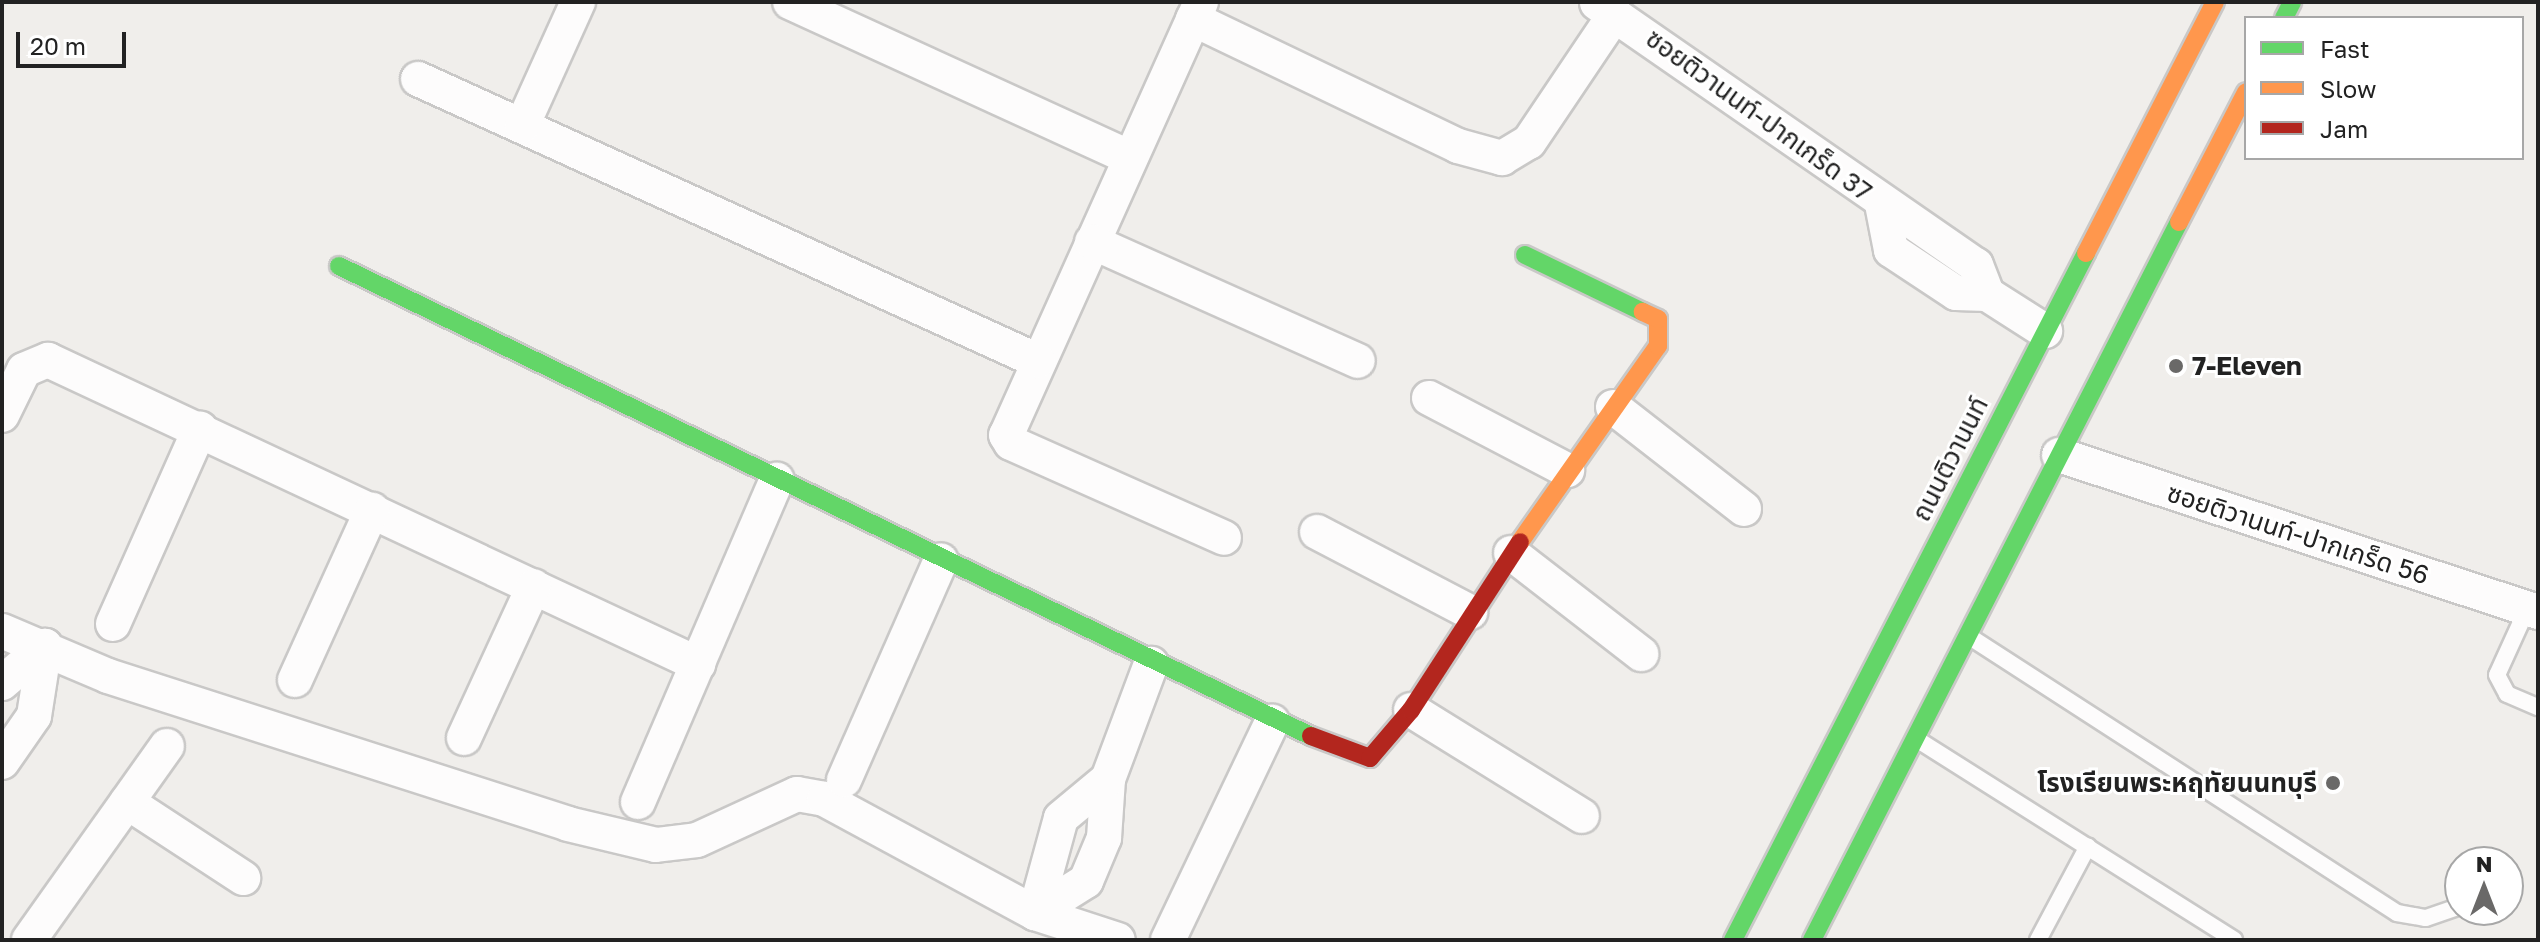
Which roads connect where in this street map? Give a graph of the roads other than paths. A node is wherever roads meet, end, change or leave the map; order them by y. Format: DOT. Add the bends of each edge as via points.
graph roads {
  1 [pos="578,2"];
  2 [pos="790,2"];
  3 [pos="2215,2"];
  4 [pos="1605,8"];
  5 [pos="1197,11"];
  6 [pos="418,79"];
  7 [pos="2244,96"];
  8 [pos="522,126"];
  9 [pos="1130,158"];
  10 [pos="1092,242"];
  11 [pos="1525,255"];
  12 [pos="339,266"];
  13 [pos="2045,331"];
  14 [pos="1038,361"];
  15 [pos="1358,361"];
  16 [pos="1429,398"];
  17 [pos="1613,407"];
  18 [pos="2,415"];
  19 [pos="200,429"];
  20 [pos="2059,455"];
  21 [pos="1567,470"];
  22 [pos="777,480"];
  23 [pos="1744,509"];
  24 [pos="372,510"];
  25 [pos="1317,532"];
  26 [pos="1224,538"];
  27 [pos="1511,553"];
  28 [pos="941,560"];
  29 [pos="534,586"];
  30 [pos="2534,602"];
  31 [pos="1470,612"];
  32 [pos="113,624"];
  33 [pos="2,631"];
  34 [pos="1967,635"];
  35 [pos="45,646"];
  36 [pos="1641,654"];
  37 [pos="698,664"];
  38 [pos="1151,664"];
  39 [pos="295,680"];
  40 [pos="2,683"];
  41 [pos="2538,707"];
  42 [pos="1411,710"];
  43 [pos="1272,722"];
  44 [pos="464,738"];
  45 [pos="1914,738"];
  46 [pos="167,746"];
  47 [pos="2,762"];
  48 [pos="1108,779"];
  49 [pos="844,780"];
  50 [pos="127,802"];
  51 [pos="638,802"];
  52 [pos="1582,816"];
  53 [pos="2088,846"];
  54 [pos="243,878"];
  55 [pos="2444,912"];
  56 [pos="1035,913"];
  57 [pos="2,931"];
  58 [pos="15,940"];
  59 [pos="29,940"];
  60 [pos="1118,940"];
  61 [pos="1168,940"];
  62 [pos="1733,940"];
  63 [pos="1812,940"];
  64 [pos="2038,940"];
  65 [pos="2234,940"];
  1 -- 8 [label="street"];
  2 -- 9 [label="street"];
  3 -- 13 [label="main road, ถนนติวานนท์"];
  4 -- 5 [label="street" via="1529,142 1502,158 1458,146"];
  4 -- 13 [label="street, ซอยติวานนท์-ปากเกร็ด 37" via="1976,265 1987,294"];
  5 -- 9 [label="street"];
  6 -- 8 [label="street"];
  7 -- 20 [label="main road"];
  8 -- 14 [label="street"];
  9 -- 10 [label="street"];
  10 -- 14 [label="street"];
  10 -- 15 [label="street"];
  11 -- 17 [label="main road" via="1658,319 1658,346"];
  12 -- 22 [label="main road"];
  13 -- 62 [label="main road, ถนนติวานนท์"];
  14 -- 26 [label="street" via="1009,423 1011,443"];
  16 -- 21 [label="street"];
  17 -- 21 [label="main road"];
  17 -- 23 [label="street"];
  18 -- 19 [label="street" via="24,370 48,360"];
  19 -- 24 [label="street"];
  19 -- 32 [label="street"];
  20 -- 30 [label="street, ซอยติวานนท์-ปากเกร็ด 56"];
  20 -- 34 [label="main road"];
  21 -- 27 [label="main road"];
  22 -- 28 [label="main road"];
  22 -- 37 [label="street"];
  24 -- 29 [label="street"];
  24 -- 39 [label="street"];
  25 -- 31 [label="street"];
  27 -- 31 [label="main road"];
  27 -- 36 [label="street"];
  28 -- 38 [label="main road"];
  28 -- 49 [label="street"];
  29 -- 37 [label="street"];
  29 -- 44 [label="street"];
  30 -- 41 [label="lane" via="2497,675 2507,694"];
  31 -- 42 [label="main road"];
  33 -- 35 [label="street"];
  34 -- 45 [label="main road"];
  34 -- 55 [label="lane" via="2397,913 2426,918"];
  35 -- 40 [label="street"];
  35 -- 47 [label="street" via="34,716"];
  35 -- 56 [label="street" via="108,676 553,819 656,845 697,840 797,794 824,799"];
  37 -- 51 [label="street"];
  38 -- 43 [label="main road"];
  38 -- 48 [label="street"];
  42 -- 43 [label="main road" via="1370,758"];
  42 -- 52 [label="street"];
  43 -- 61 [label="street"];
  45 -- 53 [label="lane"];
  45 -- 63 [label="main road"];
  46 -- 50 [label="street"];
  48 -- 56 [label="street" via="1061,818"];
  48 -- 56 [label="street" via="1104,838 1086,881"];
  50 -- 54 [label="street"];
  50 -- 59 [label="street"];
  53 -- 64 [label="lane"];
  53 -- 65 [label="lane"];
  56 -- 60 [label="street"];
  57 -- 58 [label="street"];
}
